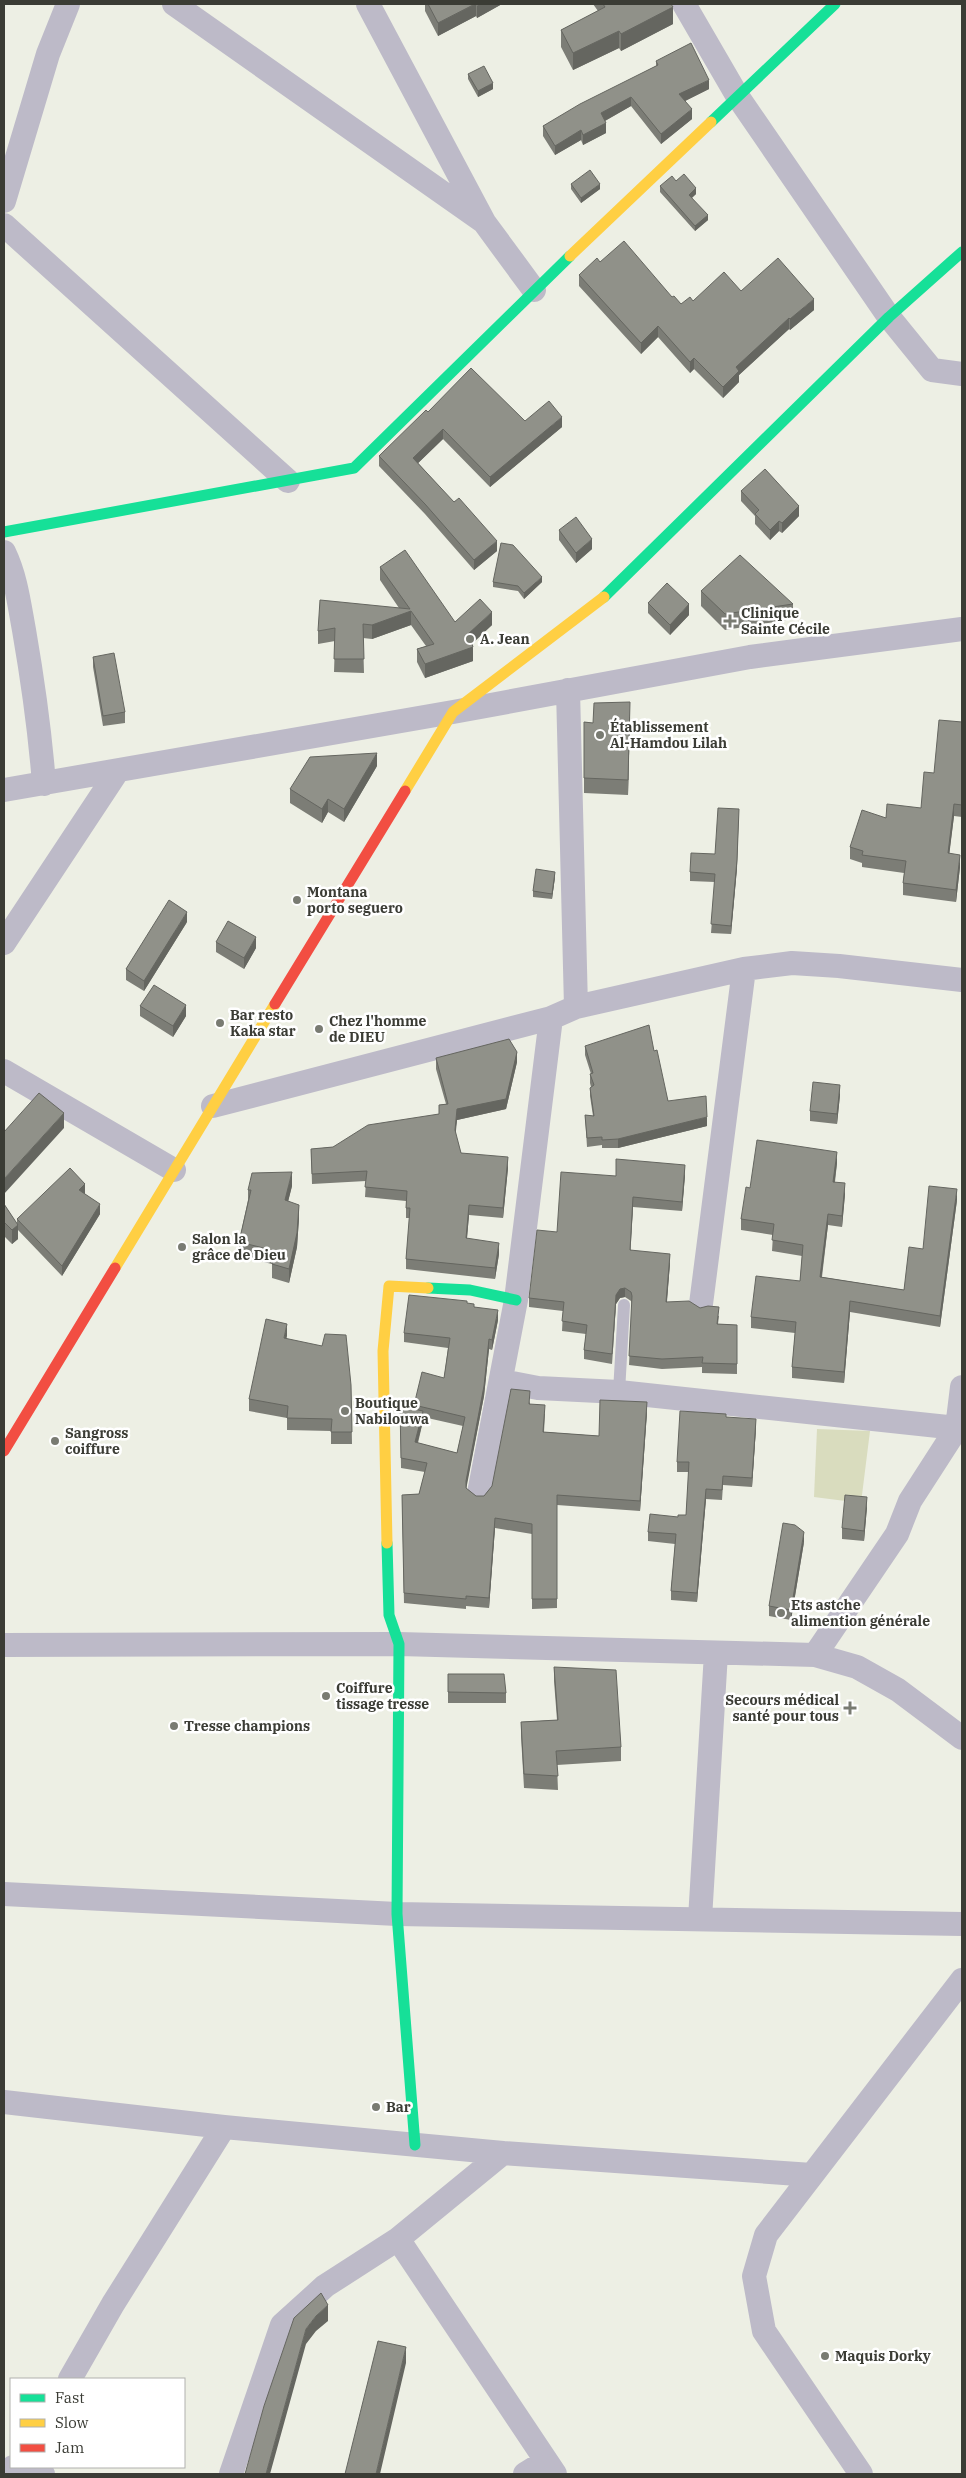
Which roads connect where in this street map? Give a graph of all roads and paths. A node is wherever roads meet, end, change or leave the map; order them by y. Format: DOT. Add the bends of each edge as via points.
graph roads {
  1 [pos="68,4"];
  2 [pos="174,4"];
  3 [pos="368,4"];
  4 [pos="684,4"];
  5 [pos="835,4"];
  6 [pos="738,96"];
  7 [pos="4,201"];
  8 [pos="484,222"];
  9 [pos="4,225"];
  10 [pos="962,252"];
  11 [pos="534,290"];
  12 [pos="889,317"];
  13 [pos="962,374"];
  14 [pos="288,481"];
  15 [pos="4,532"];
  16 [pos="4,552"];
  17 [pos="962,629"];
  18 [pos="568,690"];
  19 [pos="453,712"];
  20 [pos="117,772"];
  21 [pos="44,784"];
  22 [pos="4,790"];
  23 [pos="4,943"];
  24 [pos="744,969"];
  25 [pos="962,980"];
  26 [pos="576,1007"];
  27 [pos="551,1018"];
  28 [pos="4,1071"];
  29 [pos="213,1106"];
  30 [pos="174,1170"];
  31 [pos="516,1300"];
  32 [pos="701,1304"];
  33 [pos="624,1305"];
  34 [pos="502,1382"];
  35 [pos="962,1387"];
  36 [pos="619,1392"];
  37 [pos="960,1429"];
  38 [pos="4,1451"];
  39 [pos="479,1493"];
  40 [pos="399,1644"];
  41 [pos="4,1645"];
  42 [pos="716,1653"];
  43 [pos="815,1655"];
  44 [pos="962,1738"];
  45 [pos="4,1894"];
  46 [pos="397,1914"];
  47 [pos="700,1919"];
  48 [pos="962,1924"];
  49 [pos="962,1980"];
  50 [pos="4,2102"];
  51 [pos="224,2127"];
  52 [pos="415,2145"];
  53 [pos="503,2153"];
  54 [pos="812,2175"];
  55 [pos="398,2239"];
  56 [pos="71,2378"];
  57 [pos="550,2467"];
  58 [pos="18,2468"];
  59 [pos="43,2474"];
  60 [pos="231,2474"];
  61 [pos="525,2474"];
  62 [pos="861,2474"];
  1 -- 7 [label="street" via="48,54"];
  2 -- 8 [label="street"];
  3 -- 8 [label="street"];
  4 -- 6 [label="street"];
  5 -- 6 [label="street"];
  6 -- 11 [label="street"];
  6 -- 12 [label="street"];
  8 -- 11 [label="street"];
  9 -- 14 [label="street"];
  10 -- 12 [label="street"];
  11 -- 14 [label="street" via="354,468"];
  12 -- 13 [label="street" via="932,370"];
  12 -- 19 [label="street" via="606,596"];
  14 -- 15 [label="street"];
  16 -- 21 [label="street" via="13,570 40,724"];
  17 -- 18 [label="street" via="750,657"];
  18 -- 19 [label="street"];
  18 -- 26 [label="street"];
  19 -- 20 [label="street"];
  19 -- 29 [label="street"];
  20 -- 21 [label="street"];
  20 -- 23 [label="street"];
  21 -- 22 [label="street"];
  24 -- 25 [label="street" via="792,963"];
  24 -- 26 [label="street"];
  24 -- 32 [label="street"];
  26 -- 27 [label="street"];
  27 -- 29 [label="street"];
  27 -- 31 [label="street"];
  28 -- 30 [label="street"];
  29 -- 30 [label="street"];
  30 -- 38 [label="street"];
  31 -- 34 [label="street"];
  31 -- 40 [label="street" via="470,1290 390,1286 383,1350 389,1616"];
  33 -- 36 [label="lane"];
  34 -- 36 [label="street" via="538,1388"];
  34 -- 39 [label="street"];
  35 -- 37 [label="street"];
  36 -- 37 [label="street"];
  37 -- 43 [label="street" via="910,1501 897,1534"];
  40 -- 41 [label="street"];
  40 -- 42 [label="street"];
  40 -- 46 [label="street"];
  42 -- 43 [label="street"];
  42 -- 47 [label="street"];
  43 -- 44 [label="street" via="857,1667 898,1690"];
  45 -- 46 [label="street"];
  46 -- 47 [label="street"];
  46 -- 52 [label="street"];
  47 -- 48 [label="street"];
  49 -- 54 [label="street"];
  50 -- 51 [label="street"];
  51 -- 52 [label="street"];
  51 -- 56 [label="street" via="112,2304"];
  52 -- 53 [label="street"];
  53 -- 54 [label="street"];
  53 -- 55 [label="street"];
  54 -- 62 [label="street" via="766,2235 754,2276 764,2331"];
  55 -- 57 [label="street"];
  55 -- 60 [label="street" via="325,2286 282,2325"];
  57 -- 61 [label="street"];
  58 -- 59 [label="street"];
}
